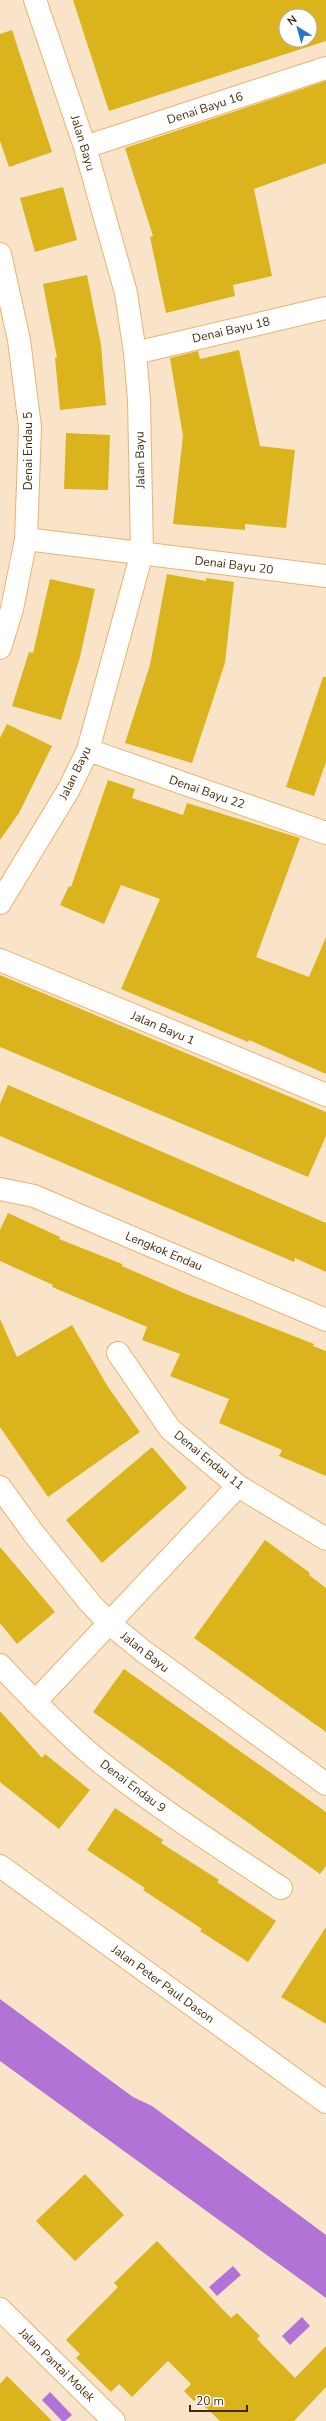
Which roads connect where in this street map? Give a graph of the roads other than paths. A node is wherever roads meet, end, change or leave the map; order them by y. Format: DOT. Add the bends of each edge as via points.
graph roads {
  1 [pos="35,0"];
  2 [pos="326,68"];
  3 [pos="85,147"];
  4 [pos="0,254"];
  5 [pos="326,308"];
  6 [pos="135,353"];
  7 [pos="26,540"];
  8 [pos="142,553"];
  9 [pos="326,576"];
  10 [pos="0,648"];
  11 [pos="88,750"];
  12 [pos="326,833"];
  13 [pos="0,903"];
  14 [pos="0,960"];
  15 [pos="326,1096"];
  16 [pos="0,1189"];
  17 [pos="326,1320"];
  18 [pos="118,1353"];
  19 [pos="238,1486"];
  20 [pos="0,1487"];
  21 [pos="326,1539"];
  22 [pos="110,1624"];
  23 [pos="0,1666"];
  24 [pos="35,1702"];
  25 [pos="324,1784"];
  26 [pos="0,1866"];
  27 [pos="281,1888"];
  28 [pos="326,2102"];
  29 [pos="0,2309"];
  30 [pos="114,2421"];
  1 -- 3 [label="street, Jalan Bayu"];
  2 -- 3 [label="street, Denai Bayu 16"];
  3 -- 6 [label="street, Jalan Bayu" via="126,293"];
  4 -- 7 [label="street, Denai Endau 5" via="19,340 30,427"];
  5 -- 6 [label="street, Denai Bayu 18"];
  6 -- 8 [label="street, Jalan Bayu" via="139,400"];
  7 -- 8 [label="street, Denai Bayu 20"];
  7 -- 10 [label="street, Denai Endau 5" via="12,609"];
  8 -- 9 [label="street, Denai Bayu 20"];
  8 -- 11 [label="street, Jalan Bayu"];
  11 -- 12 [label="street, Denai Bayu 22"];
  11 -- 13 [label="street, Jalan Bayu" via="69,789"];
  14 -- 15 [label="street, Jalan Bayu 1"];
  16 -- 17 [label="street, Lengkok Endau" via="34,1196"];
  18 -- 19 [label="street, Denai Endau 11" via="170,1429"];
  19 -- 21 [label="street, Denai Endau 11"];
  19 -- 22 [label="street"];
  20 -- 22 [label="street, Jalan Bayu" via="34,1534"];
  22 -- 24 [label="street"];
  22 -- 25 [label="street, Jalan Bayu"];
  23 -- 24 [label="street, Denai Endau 9"];
  24 -- 27 [label="street, Denai Endau 9" via="94,1756 158,1806"];
  26 -- 28 [label="street, Jalan Peter Paul Dason"];
  29 -- 30 [label="street, Jalan Pantai Molek"];
}
